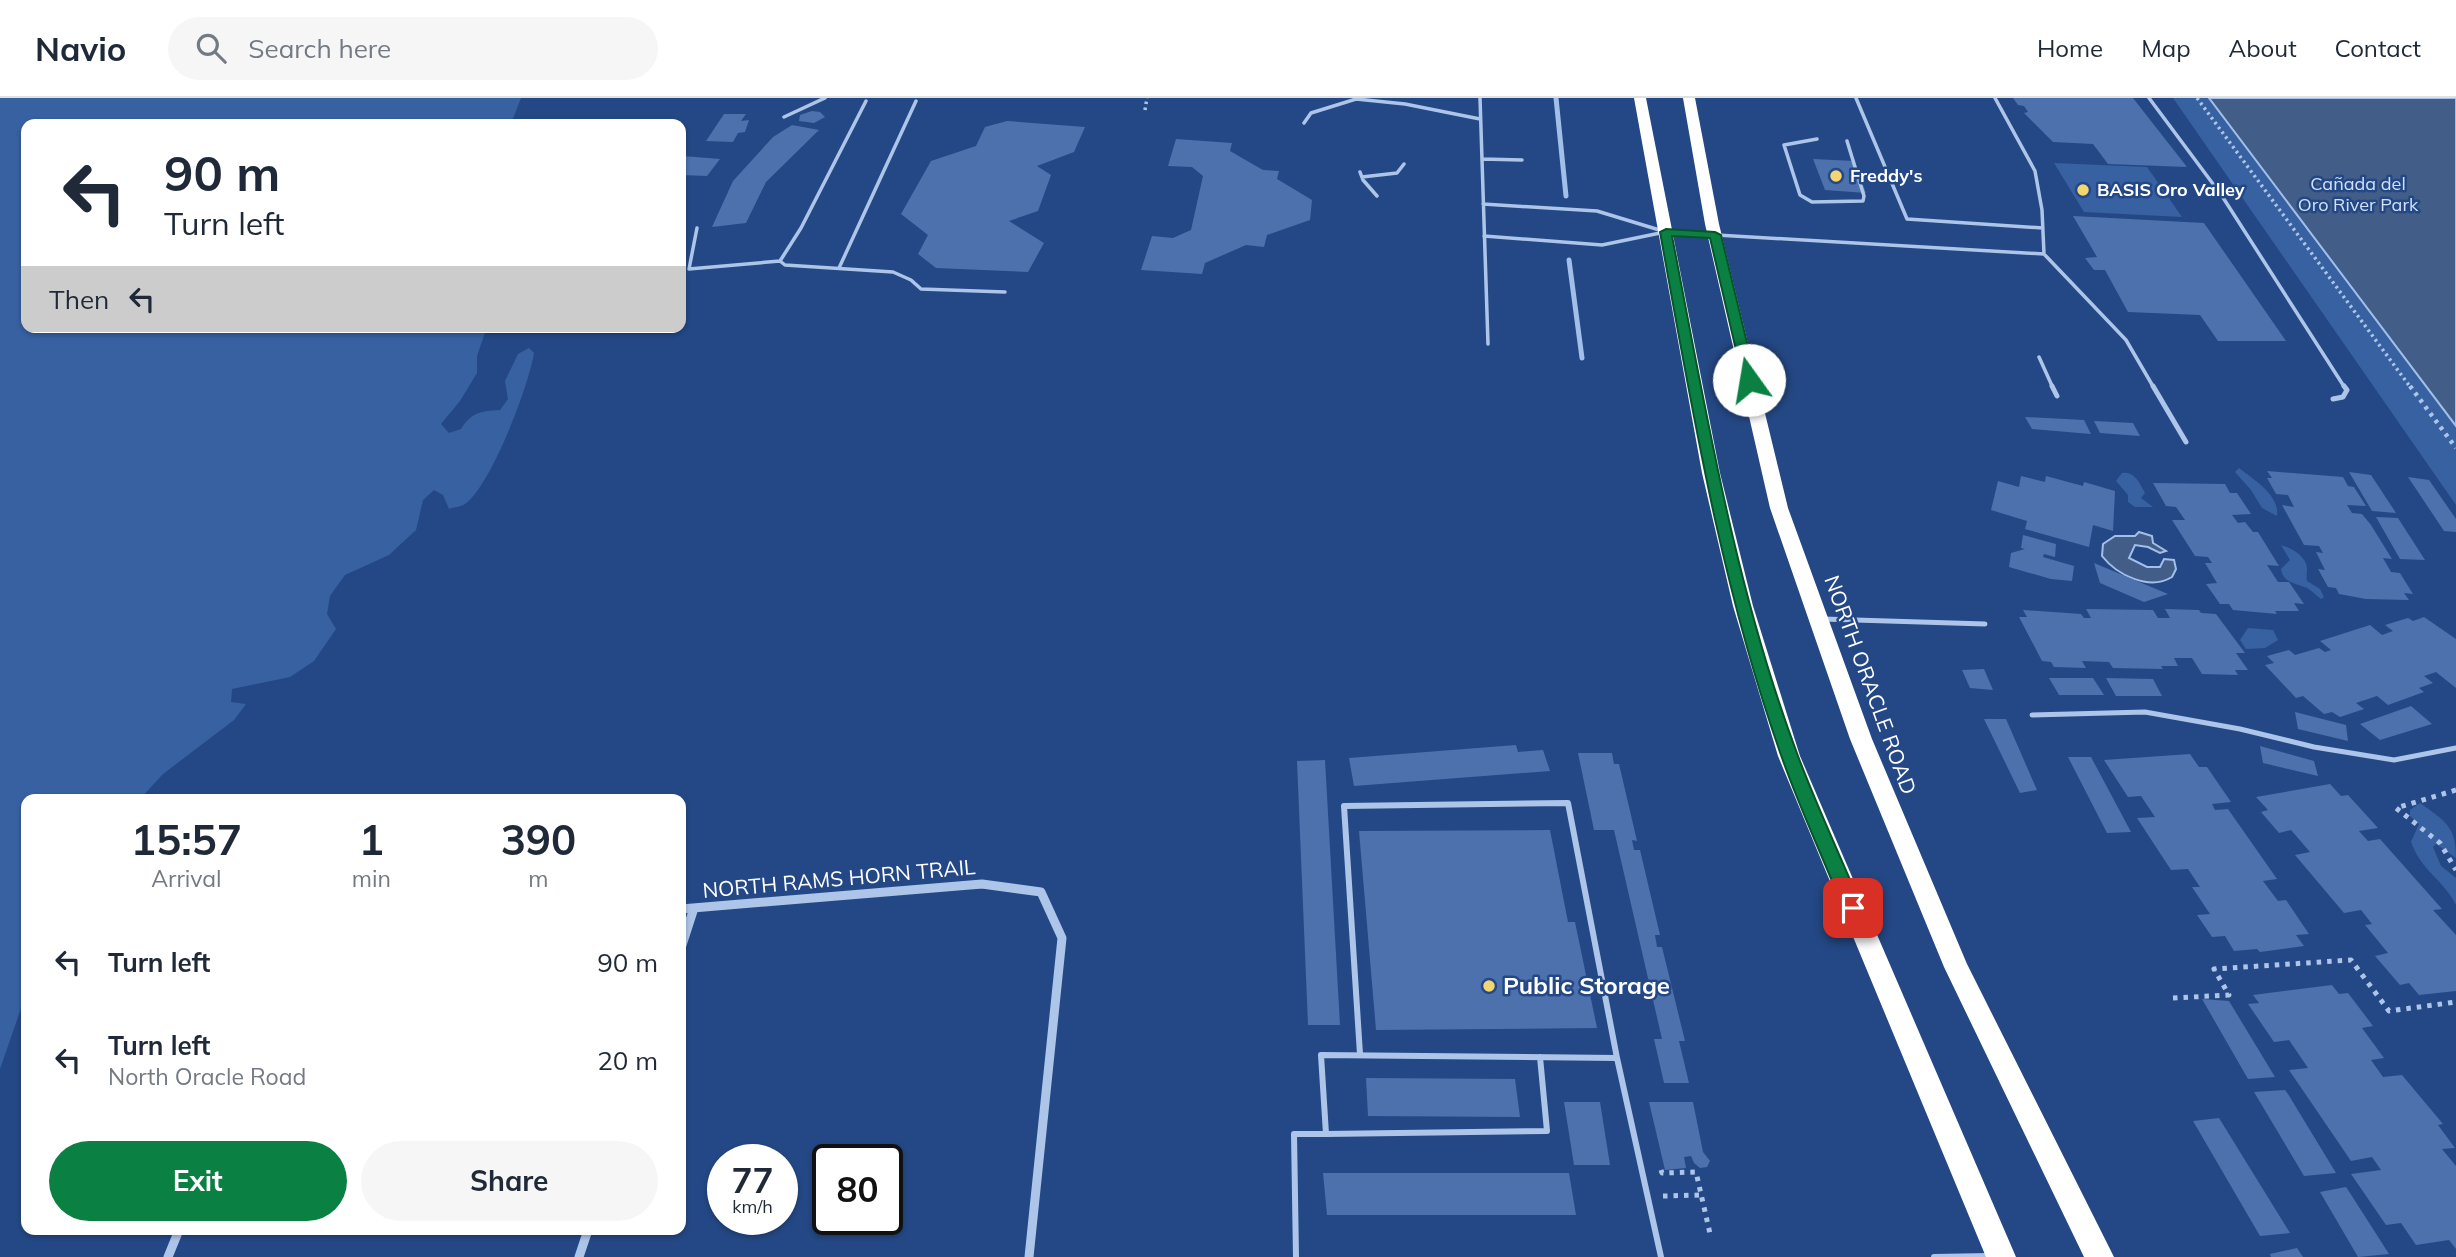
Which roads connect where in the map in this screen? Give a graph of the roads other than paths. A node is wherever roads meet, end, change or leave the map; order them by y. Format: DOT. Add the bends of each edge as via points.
graph roads {
  1 [pos="825,98"];
  2 [pos="1480,98"];
  3 [pos="1640,98"];
  4 [pos="1689,98"];
  5 [pos="1856,98"];
  6 [pos="1995,98"];
  7 [pos="2149,98"];
  8 [pos="866,101"];
  9 [pos="915,101"];
  10 [pos="784,117"];
  11 [pos="1480,119"];
  12 [pos="1304,123"];
  13 [pos="1816,139"];
  14 [pos="1847,141"];
  15 [pos="1482,159"];
  16 [pos="1522,160"];
  17 [pos="1404,164"];
  18 [pos="1377,196"];
  19 [pos="1483,204"];
  20 [pos="696,228"];
  21 [pos="2043,229"];
  22 [pos="1666,232"];
  23 [pos="1715,235"];
  24 [pos="1484,236"];
  25 [pos="2044,254"];
  26 [pos="780,261"];
  27 [pos="839,268"];
  28 [pos="1005,292"];
  29 [pos="1488,344"];
  30 [pos="2039,358"];
  31 [pos="2057,396"];
  32 [pos="2333,399"];
  33 [pos="2186,442"];
  34 [pos="1818,619"];
  35 [pos="1984,624"];
  36 [pos="2032,715"];
  37 [pos="2456,748"];
  38 [pos="694,908"];
  39 [pos="686,909"];
  40 [pos="686,933"];
  41 [pos="1360,1054"];
  42 [pos="1540,1057"];
  43 [pos="1617,1058"];
  44 [pos="1326,1134"];
  45 [pos="177,1235"];
  46 [pos="586,1235"];
  47 [pos="2000,1256"];
  48 [pos="168,1257"];
  49 [pos="579,1257"];
  50 [pos="1029,1257"];
  51 [pos="1296,1257"];
  52 [pos="1661,1257"];
  53 [pos="1934,1257"];
  54 [pos="2099,1257"];
  1 -- 10 [label="lane"];
  2 -- 11 [label="lane"];
  3 -- 22 [label="highway"];
  4 -- 23 [label="highway, NORTH ORACLE ROAD"];
  5 -- 21 [label="lane" via="1907,219"];
  6 -- 21 [label="lane" via="2035,171"];
  7 -- 32 [label="lane" via="2222,196 2347,390 2343,397"];
  8 -- 26 [label="lane"];
  9 -- 27 [label="lane"];
  11 -- 12 [label="lane" via="1356,99 1311,113"];
  11 -- 15 [label="lane"];
  13 -- 14 [label="lane" via="1784,145 1800,195 1812,202 1863,201"];
  15 -- 16 [label="lane"];
  15 -- 19 [label="lane"];
  17 -- 18 [label="lane" via="1397,173 1361,174"];
  19 -- 22 [label="lane" via="1597,211"];
  19 -- 24 [label="lane"];
  20 -- 26 [label="lane" via="689,269"];
  21 -- 25 [label="lane"];
  22 -- 23 [label="lane"];
  22 -- 24 [label="lane" via="1602,245"];
  22 -- 47 [label="highway" via="1711,473 1743,606 1789,755"];
  23 -- 25 [label="lane"];
  23 -- 34 [label="highway, NORTH ORACLE ROAD" via="1779,508"];
  24 -- 29 [label="lane"];
  25 -- 33 [label="lane" via="2126,340"];
  26 -- 27 [label="lane"];
  27 -- 28 [label="lane" via="893,272 921,289"];
  30 -- 31 [label="lane"];
  34 -- 35 [label="lane"];
  34 -- 54 [label="highway, NORTH ORACLE ROAD" via="1861,739 1956,967"];
  36 -- 37 [label="lane" via="2145,712 2394,760"];
  38 -- 39 [label="street, NORTH RAMS HORN TRAIL"];
  38 -- 40 [label="street"];
  38 -- 50 [label="street, NORTH RAMS HORN TRAIL" via="982,884 1041,892 1062,938"];
  41 -- 42 [label="lane"];
  41 -- 43 [label="lane" via="1344,806 1567,803"];
  41 -- 44 [label="lane" via="1321,1055"];
  42 -- 43 [label="lane"];
  42 -- 44 [label="lane" via="1547,1131"];
  43 -- 52 [label="lane"];
  44 -- 51 [label="lane" via="1294,1135"];
  45 -- 48 [label="street"];
  46 -- 49 [label="street"];
  47 -- 53 [label="lane"];
}
